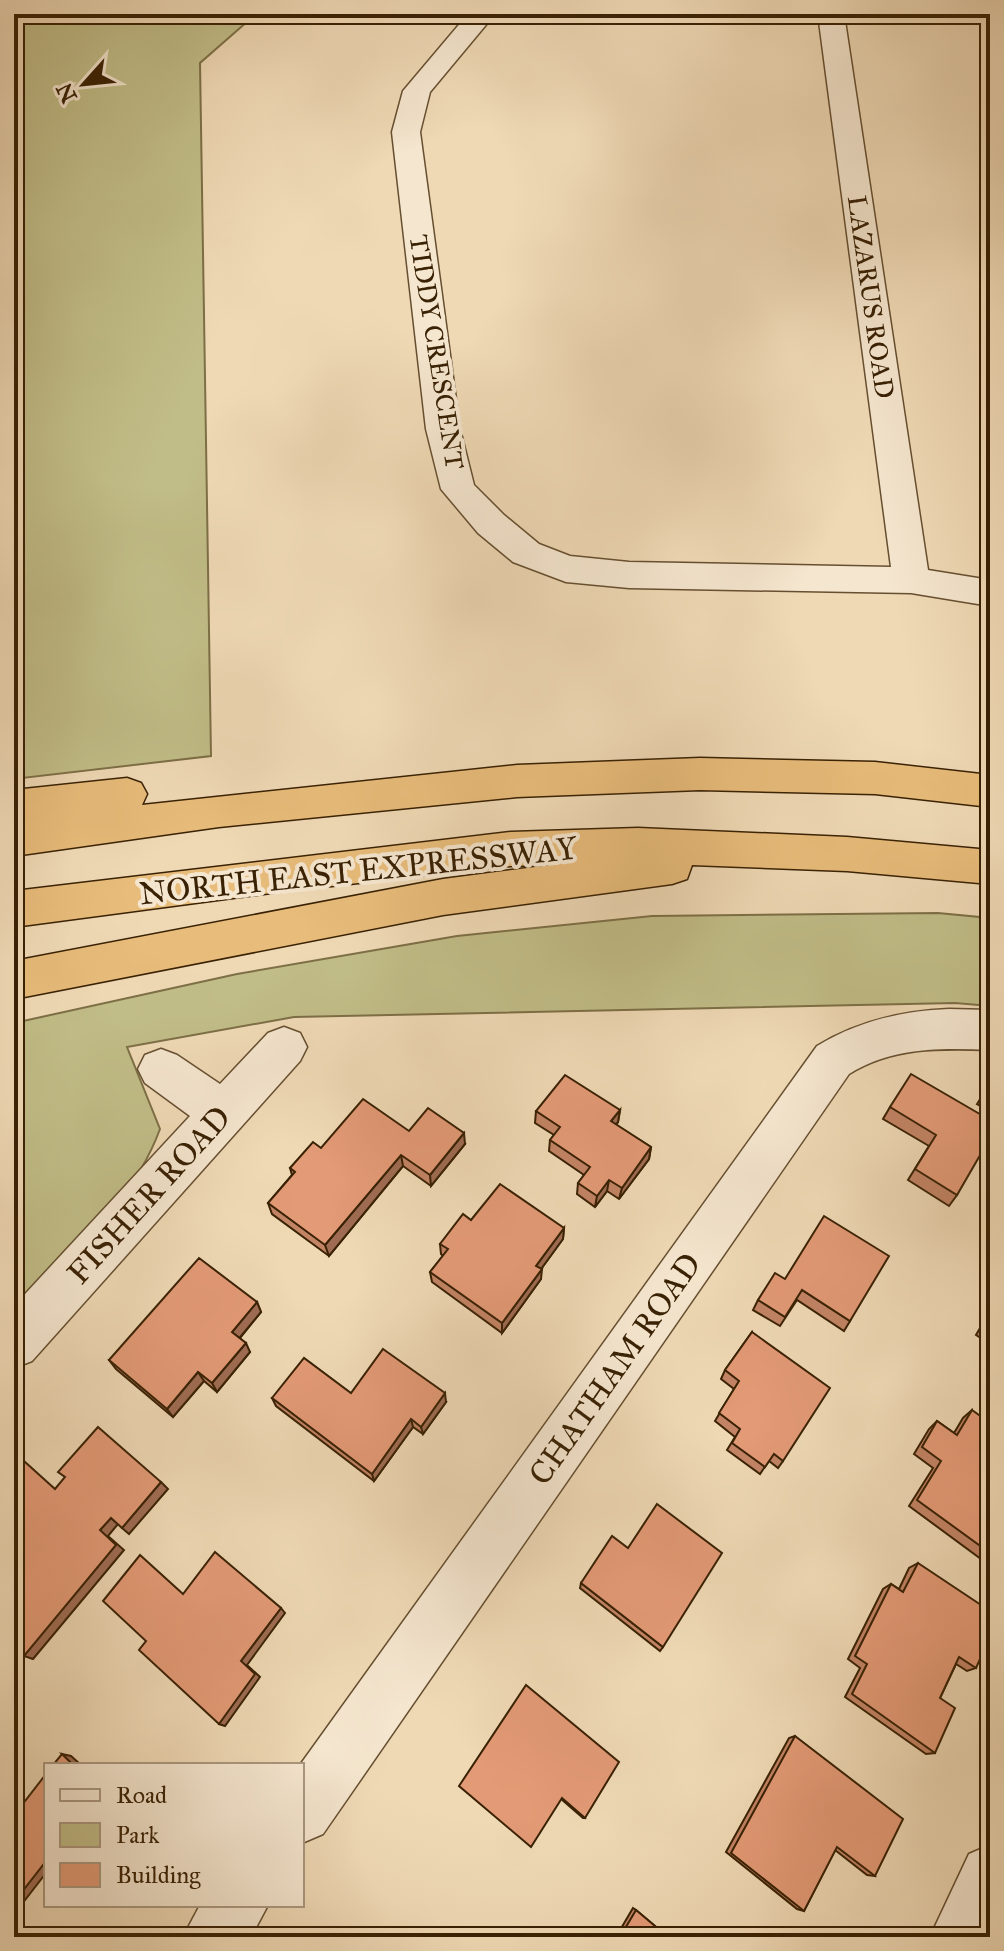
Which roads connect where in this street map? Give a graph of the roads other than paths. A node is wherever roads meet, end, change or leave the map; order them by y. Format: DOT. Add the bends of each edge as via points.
graph roads {
  1 [pos="482,14"];
  2 [pos="831,14"];
  3 [pos="911,580"];
  4 [pos="990,593"];
  5 [pos="990,791"];
  6 [pos="14,806"];
  7 [pos="219,811"];
  8 [pos="14,839"];
  9 [pos="745,852"];
  10 [pos="990,867"];
  11 [pos="14,909"];
  12 [pos="14,980"];
  13 [pos="990,1030"];
  14 [pos="284,1047"];
  15 [pos="161,1069"];
  16 [pos="223,1113"];
  17 [pos="14,1343"];
  18 [pos="304,1810"];
  19 [pos="990,1875"];
  20 [pos="236,1907"];
  21 [pos="214,1937"];
  22 [pos="961,1937"];
  1 -- 3 [label="street, TIDDY CRESCENT" via="417,91 406,132 443,429 458,489 526,553 566,569"];
  2 -- 3 [label="street, LAZARUS ROAD"];
  3 -- 4 [label="street, TIDDY CRESCENT"];
  5 -- 7 [label="highway" via="875,778 685,775 517,781"];
  6 -- 7 [label="highway" via="136,794"];
  7 -- 8 [label="highway"];
  9 -- 10 [label="highway, NORTH EAST EXPRESSWAY" via="847,854"];
  9 -- 11 [label="highway, NORTH EAST EXPRESSWAY" via="638,845 511,849"];
  9 -- 12 [label="highway" via="651,872 443,897"];
  13 -- 18 [label="street, CHATHAM ROAD" via="880,1036 853,1045 833,1060"];
  14 -- 16 [label="street, FISHER ROAD"];
  15 -- 16 [label="street"];
  16 -- 17 [label="street, FISHER ROAD"];
  19 -- 22 [label="street"];
  20 -- 21 [label="street"];
}
